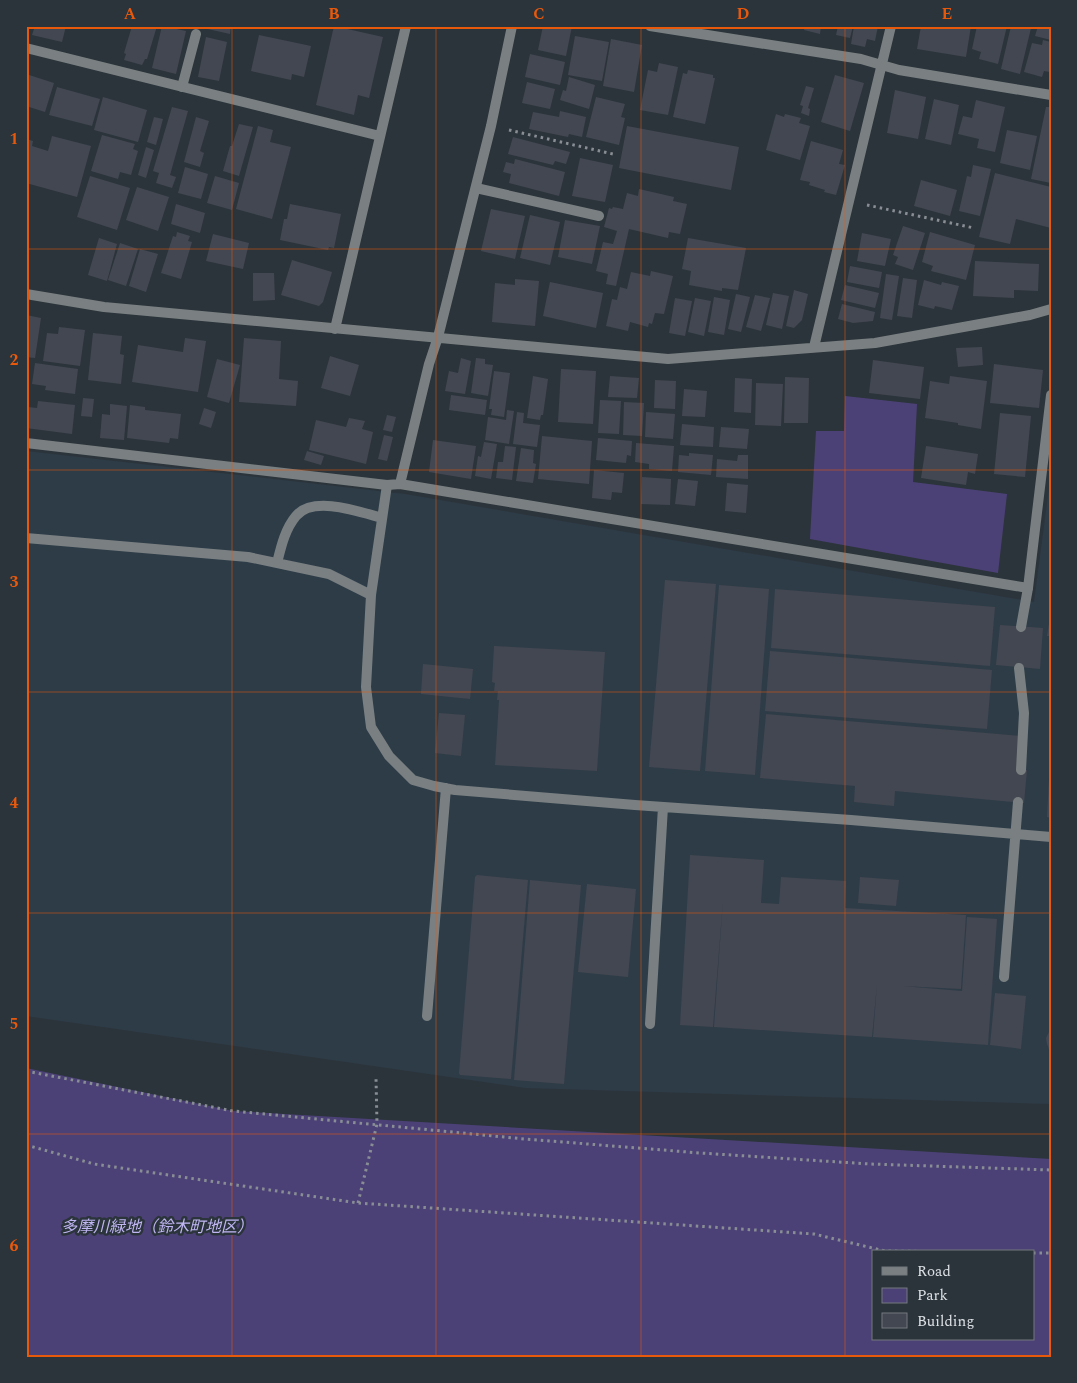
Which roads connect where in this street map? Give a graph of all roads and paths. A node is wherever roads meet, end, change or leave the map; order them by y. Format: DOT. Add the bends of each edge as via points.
graph roads {
  1 [pos="406,26"];
  2 [pos="512,26"];
  3 [pos="650,26"];
  4 [pos="891,26"];
  5 [pos="196,34"];
  6 [pos="26,48"];
  7 [pos="882,65"];
  8 [pos="182,87"];
  9 [pos="1051,95"];
  10 [pos="491,126"];
  11 [pos="380,136"];
  12 [pos="613,154"];
  13 [pos="476,188"];
  14 [pos="858,204"];
  15 [pos="599,216"];
  16 [pos="974,228"];
  17 [pos="26,294"];
  18 [pos="1051,309"];
  19 [pos="335,329"];
  20 [pos="438,337"];
  21 [pos="814,347"];
  22 [pos="1051,395"];
  23 [pos="26,443"];
  24 [pos="400,484"];
  25 [pos="387,485"];
  26 [pos="382,518"];
  27 [pos="26,538"];
  28 [pos="277,563"];
  29 [pos="1028,588"];
  30 [pos="371,595"];
  31 [pos="1021,627"];
  32 [pos="1019,668"];
  33 [pos="1021,770"];
  34 [pos="446,788"];
  35 [pos="1018,802"];
  36 [pos="663,807"];
  37 [pos="1016,835"];
  38 [pos="1051,837"];
  39 [pos="1004,977"];
  40 [pos="427,1016"];
  41 [pos="650,1024"];
  42 [pos="26,1071"];
  43 [pos="376,1078"];
  44 [pos="377,1124"];
  45 [pos="26,1145"];
  46 [pos="1051,1170"];
  47 [pos="358,1203"];
  48 [pos="881,1250"];
  49 [pos="1034,1252"];
  50 [pos="1051,1253"];
  1 -- 11 [label="street"];
  2 -- 10 [label="street"];
  3 -- 7 [label="street"];
  4 -- 7 [label="street"];
  5 -- 8 [label="street"];
  6 -- 8 [label="street"];
  7 -- 9 [label="street"];
  7 -- 21 [label="street"];
  8 -- 11 [label="street"];
  10 -- 12 [label="path"];
  10 -- 13 [label="street"];
  11 -- 19 [label="street"];
  13 -- 15 [label="street"];
  13 -- 20 [label="street"];
  14 -- 16 [label="path"];
  17 -- 19 [label="street" via="104,307"];
  18 -- 21 [label="street" via="875,343"];
  19 -- 20 [label="street"];
  20 -- 21 [label="street" via="668,359"];
  20 -- 24 [label="street"];
  22 -- 29 [label="street"];
  23 -- 25 [label="street"];
  24 -- 25 [label="street"];
  24 -- 29 [label="street"];
  25 -- 26 [label="street"];
  26 -- 28 [label="street" via="339,506 308,508 296,515"];
  26 -- 30 [label="street"];
  27 -- 28 [label="street" via="198,552"];
  28 -- 30 [label="street" via="329,574"];
  29 -- 31 [label="street"];
  30 -- 34 [label="street" via="366,687 371,727 389,756 413,780"];
  32 -- 33 [label="street" via="1024,713"];
  34 -- 36 [label="street"];
  34 -- 40 [label="street"];
  35 -- 37 [label="street"];
  36 -- 37 [label="street"];
  36 -- 41 [label="street"];
  37 -- 38 [label="street"];
  37 -- 39 [label="street"];
  42 -- 44 [label="path" via="233,1111"];
  43 -- 44 [label="path"];
  44 -- 46 [label="path" via="700,1153 870,1164"];
  44 -- 47 [label="path"];
  45 -- 47 [label="path" via="94,1164"];
  47 -- 48 [label="path" via="814,1234"];
  49 -- 50 [label="path"];
}
